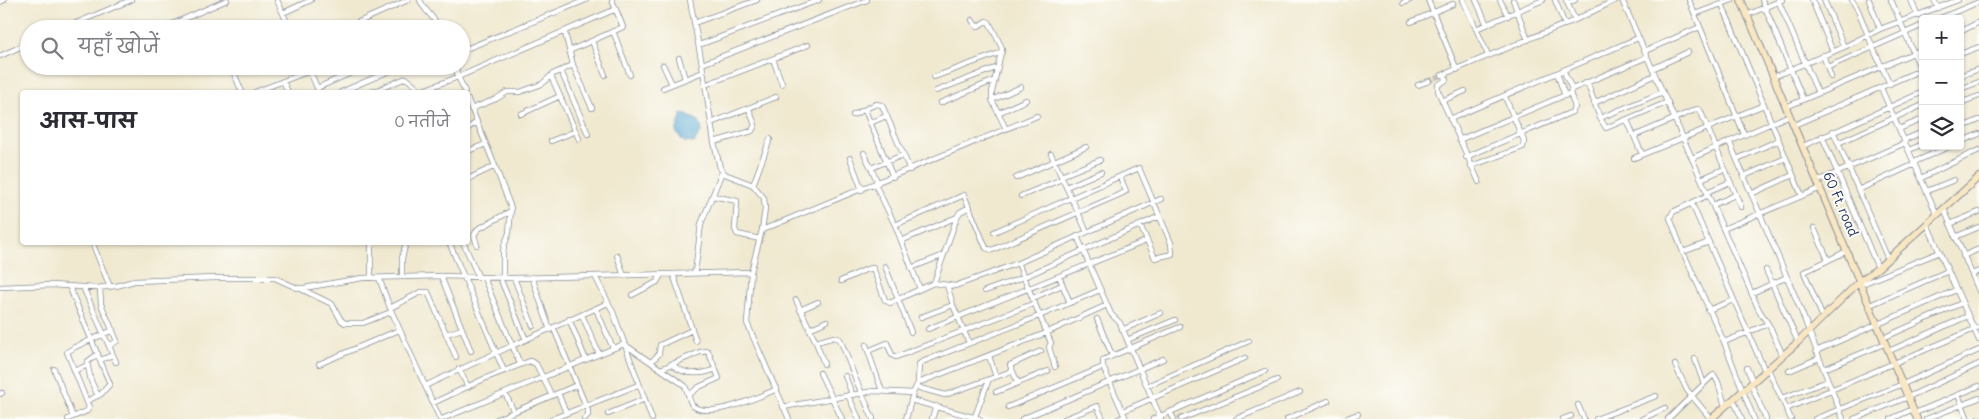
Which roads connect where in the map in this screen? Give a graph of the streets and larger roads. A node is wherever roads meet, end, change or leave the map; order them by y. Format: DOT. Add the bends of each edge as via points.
graph roads {
  1 [pos="4,0"];
  2 [pos="130,0"];
  3 [pos="227,0"];
  4 [pos="277,0"];
  5 [pos="311,0"];
  6 [pos="408,0"];
  7 [pos="420,0"];
  8 [pos="586,0"];
  9 [pos="612,0"];
  10 [pos="690,0"];
  11 [pos="757,0"];
  12 [pos="819,0"];
  13 [pos="866,0"];
  14 [pos="1410,0"];
  15 [pos="1428,0"];
  16 [pos="1463,0"];
  17 [pos="1476,0"];
  18 [pos="1500,0"];
  19 [pos="1513,0"];
  20 [pos="1543,0"];
  21 [pos="1555,0"];
  22 [pos="1575,0"];
  23 [pos="1616,0"];
  24 [pos="1622,0"];
  25 [pos="1689,0"];
  26 [pos="1732,0"];
  27 [pos="1741,0"];
  28 [pos="1762,0"];
  29 [pos="1780,0"];
  30 [pos="1812,0"];
  31 [pos="1824,0"];
  32 [pos="1852,0"];
  33 [pos="1869,0"];
  34 [pos="1892,0"];
  35 [pos="1911,0"];
  36 [pos="1934,0"];
  37 [pos="1958,0"];
  38 [pos="0,2"];
  39 [pos="1534,2"];
  40 [pos="1567,2"];
  41 [pos="1948,2"];
  42 [pos="1979,2"];
  43 [pos="1402,3"];
  44 [pos="1453,4"];
  45 [pos="1722,4"];
  46 [pos="1765,7"];
  47 [pos="1938,8"];
  48 [pos="616,9"];
  49 [pos="1517,11"];
  50 [pos="283,13"];
  51 [pos="1434,13"];
  52 [pos="1695,14"];
  53 [pos="1747,15"];
  54 [pos="1948,15"];
  55 [pos="1508,16"];
  56 [pos="1918,16"];
  57 [pos="83,20"];
  58 [pos="181,20"];
  59 [pos="286,20"];
  60 [pos="363,20"];
  61 [pos="436,20"];
  62 [pos="972,20"];
  63 [pos="1575,20"];
  64 [pos="1900,21"];
  65 [pos="694,22"];
  66 [pos="1411,22"];
  67 [pos="1979,22"];
  68 [pos="1565,24"];
  69 [pos="1487,25"];
  70 [pos="1700,27"];
  71 [pos="1919,27"];
  72 [pos="1476,29"];
  73 [pos="1880,30"];
  74 [pos="1964,30"];
  75 [pos="564,32"];
  76 [pos="613,32"];
  77 [pos="1905,32"];
  78 [pos="1869,35"];
  79 [pos="1638,38"];
  80 [pos="1528,40"];
  81 [pos="592,41"];
  82 [pos="699,45"];
  83 [pos="808,45"];
  84 [pos="20,47"];
  85 [pos="470,47"];
  86 [pos="1844,47"];
  87 [pos="1979,47"];
  88 [pos="1873,48"];
  89 [pos="569,51"];
  90 [pos="1645,51"];
  91 [pos="1919,51"];
  92 [pos="1002,52"];
  93 [pos="1688,52"];
  94 [pos="1833,52"];
  95 [pos="1914,53"];
  96 [pos="1964,53"];
  97 [pos="1488,55"];
  98 [pos="1823,55"];
  99 [pos="0,56"];
  100 [pos="1647,56"];
  101 [pos="679,58"];
  102 [pos="773,59"];
  103 [pos="1805,63"];
  104 [pos="702,64"];
  105 [pos="1919,64"];
  106 [pos="573,65"];
  107 [pos="663,65"];
  108 [pos="1882,66"];
  109 [pos="998,67"];
  110 [pos="1828,67"];
  111 [pos="1652,68"];
  112 [pos="1790,69"];
  113 [pos="1979,69"];
  114 [pos="561,70"];
  115 [pos="1457,70"];
  116 [pos="1563,70"];
  117 [pos="470,72"];
  118 [pos="703,72"];
  119 [pos="1919,72"];
  120 [pos="1557,73"];
  121 [pos="235,75"];
  122 [pos="299,75"];
  123 [pos="311,75"];
  124 [pos="349,75"];
  125 [pos="380,75"];
  126 [pos="463,75"];
  127 [pos="630,75"];
  128 [pos="1655,75"];
  129 [pos="1964,75"];
  130 [pos="550,76"];
  131 [pos="605,76"];
  132 [pos="458,77"];
  133 [pos="934,77"];
  134 [pos="1773,77"];
  135 [pos="1832,77"];
  136 [pos="685,79"];
  137 [pos="995,80"];
  138 [pos="283,81"];
  139 [pos="1429,81"];
  140 [pos="1587,82"];
  141 [pos="1979,82"];
  142 [pos="672,84"];
  143 [pos="782,84"];
  144 [pos="1890,84"];
  145 [pos="705,85"];
  146 [pos="1418,85"];
  147 [pos="1021,87"];
  148 [pos="663,88"];
  149 [pos="1881,88"];
  150 [pos="1964,88"];
  151 [pos="241,90"];
  152 [pos="260,90"];
  153 [pos="287,90"];
  154 [pos="318,90"];
  155 [pos="346,90"];
  156 [pos="377,90"];
  157 [pos="418,90"];
  158 [pos="425,90"];
  159 [pos="463,90"];
  160 [pos="936,91"];
  161 [pos="1466,91"];
  162 [pos="1571,91"];
  163 [pos="1663,92"];
  164 [pos="1818,93"];
  165 [pos="1919,94"];
  166 [pos="560,96"];
  167 [pos="1565,96"];
  168 [pos="1979,96"];
  169 [pos="776,97"];
  170 [pos="1505,97"];
  171 [pos="1803,99"];
  172 [pos="992,100"];
  173 [pos="1026,100"];
  174 [pos="1442,101"];
  175 [pos="1668,102"];
  176 [pos="1964,102"];
  177 [pos="940,103"];
  178 [pos="1594,103"];
  179 [pos="1764,105"];
  180 [pos="470,106"];
  181 [pos="1889,106"];
  182 [pos="1786,107"];
  183 [pos="1919,107"];
  184 [pos="592,108"];
  185 [pos="471,109"];
  186 [pos="749,109"];
  187 [pos="865,110"];
  188 [pos="998,113"];
  189 [pos="521,114"];
  190 [pos="853,114"];
  191 [pos="1790,115"];
  192 [pos="886,116"];
  193 [pos="1037,116"];
  194 [pos="1736,116"];
  195 [pos="1514,117"];
  196 [pos="1600,118"];
  197 [pos="1894,118"];
  198 [pos="1675,119"];
  199 [pos="1450,120"];
  200 [pos="1627,120"];
  201 [pos="1979,120"];
  202 [pos="1919,121"];
  203 [pos="477,122"];
  204 [pos="711,123"];
  205 [pos="870,123"];
  206 [pos="1771,123"];
  207 [pos="1794,125"];
  208 [pos="1964,126"];
  209 [pos="470,127"];
  210 [pos="1707,127"];
  211 [pos="1006,129"];
  212 [pos="1899,129"];
  213 [pos="576,131"];
  214 [pos="1833,131"];
  215 [pos="588,134"];
  216 [pos="1521,134"];
  217 [pos="1744,134"];
  218 [pos="1919,134"];
  219 [pos="1979,134"];
  220 [pos="1634,136"];
  221 [pos="1822,136"];
  222 [pos="1683,137"];
  223 [pos="770,139"];
  224 [pos="580,140"];
  225 [pos="1459,140"];
  226 [pos="1779,140"];
  227 [pos="1964,140"];
  228 [pos="551,141"];
  229 [pos="1729,141"];
  230 [pos="1905,141"];
  231 [pos="714,142"];
  232 [pos="1838,143"];
  233 [pos="486,144"];
  234 [pos="1803,146"];
  235 [pos="1919,146"];
  236 [pos="1086,147"];
  237 [pos="1714,147"];
  238 [pos="1909,150"];
  239 [pos="1943,150"];
  240 [pos="1979,150"];
  241 [pos="470,151"];
  242 [pos="864,153"];
  243 [pos="1051,154"];
  244 [pos="1642,154"];
  245 [pos="903,155"];
  246 [pos="1466,157"];
  247 [pos="850,158"];
  248 [pos="1634,158"];
  249 [pos="1692,158"];
  250 [pos="1737,158"];
  251 [pos="1786,158"];
  252 [pos="1100,160"];
  253 [pos="887,162"];
  254 [pos="1055,162"];
  255 [pos="1915,163"];
  256 [pos="495,166"];
  257 [pos="1472,166"];
  258 [pos="1848,167"];
  259 [pos="871,168"];
  260 [pos="1724,169"];
  261 [pos="910,170"];
  262 [pos="722,172"];
  263 [pos="1101,172"];
  264 [pos="1838,172"];
  265 [pos="1793,175"];
  266 [pos="1120,176"];
  267 [pos="1744,176"];
  268 [pos="893,177"];
  269 [pos="1979,177"];
  270 [pos="470,178"];
  271 [pos="1016,178"];
  272 [pos="1062,178"];
  273 [pos="1921,178"];
  274 [pos="1701,179"];
  275 [pos="1954,180"];
  276 [pos="1818,181"];
  277 [pos="1479,182"];
  278 [pos="1730,182"];
  279 [pos="753,184"];
  280 [pos="876,184"];
  281 [pos="1066,187"];
  282 [pos="1821,188"];
  283 [pos="862,190"];
  284 [pos="1858,190"];
  285 [pos="1927,191"];
  286 [pos="1708,194"];
  287 [pos="1751,194"];
  288 [pos="1735,195"];
  289 [pos="713,196"];
  290 [pos="1021,196"];
  291 [pos="1802,196"];
  292 [pos="1071,198"];
  293 [pos="1161,199"];
  294 [pos="1154,202"];
  295 [pos="1692,204"];
  296 [pos="1713,205"];
  297 [pos="1741,207"];
  298 [pos="970,208"];
  299 [pos="1944,209"];
  300 [pos="511,211"];
  301 [pos="1078,212"];
  302 [pos="1979,212"];
  303 [pos="1759,213"];
  304 [pos="1937,215"];
  305 [pos="1160,216"];
  306 [pos="957,218"];
  307 [pos="1927,224"];
  308 [pos="1950,224"];
  309 [pos="895,225"];
  310 [pos="1140,225"];
  311 [pos="1979,227"];
  312 [pos="1814,228"];
  313 [pos="1723,229"];
  314 [pos="762,230"];
  315 [pos="994,232"];
  316 [pos="1087,232"];
  317 [pos="1077,236"];
  318 [pos="1955,237"];
  319 [pos="760,239"];
  320 [pos="901,241"];
  321 [pos="1146,241"];
  322 [pos="1709,242"];
  323 [pos="93,245"];
  324 [pos="371,245"];
  325 [pos="405,245"];
  326 [pos="450,245"];
  327 [pos="464,245"];
  328 [pos="477,245"];
  329 [pos="1979,249"];
  330 [pos="1083,250"];
  331 [pos="1847,251"];
  332 [pos="1683,252"];
  333 [pos="1940,252"];
  334 [pos="617,255"];
  335 [pos="944,255"];
  336 [pos="1964,256"];
  337 [pos="1888,259"];
  338 [pos="1828,260"];
  339 [pos="1018,263"];
  340 [pos="1089,264"];
  341 [pos="885,266"];
  342 [pos="911,268"];
  343 [pos="1878,268"];
  344 [pos="1766,270"];
  345 [pos="1948,271"];
  346 [pos="1979,271"];
  347 [pos="752,272"];
  348 [pos="695,273"];
  349 [pos="673,274"];
  350 [pos="1972,274"];
  351 [pos="661,275"];
  352 [pos="441,276"];
  353 [pos="596,276"];
  354 [pos="624,276"];
  355 [pos="1059,276"];
  356 [pos="402,277"];
  357 [pos="464,277"];
  358 [pos="1024,277"];
  359 [pos="1787,277"];
  360 [pos="371,278"];
  361 [pos="379,278"];
  362 [pos="481,278"];
  363 [pos="502,278"];
  364 [pos="514,278"];
  365 [pos="532,278"];
  366 [pos="841,281"];
  367 [pos="934,283"];
  368 [pos="1861,283"];
  369 [pos="947,284"];
  370 [pos="1772,284"];
  371 [pos="1062,285"];
  372 [pos="69,286"];
  373 [pos="83,287"];
  374 [pos="110,287"];
  375 [pos="0,288"];
  376 [pos="100,288"];
  377 [pos="300,288"];
  378 [pos="1029,288"];
  379 [pos="1978,288"];
  380 [pos="920,289"];
  381 [pos="1100,290"];
  382 [pos="1956,290"];
  383 [pos="986,291"];
  384 [pos="1752,293"];
  385 [pos="632,295"];
  386 [pos="898,299"];
  387 [pos="796,300"];
  388 [pos="1734,300"];
  389 [pos="1034,301"];
  390 [pos="818,302"];
  391 [pos="608,303"];
  392 [pos="1070,303"];
  393 [pos="1962,303"];
  394 [pos="953,305"];
  395 [pos="1107,305"];
  396 [pos="1870,305"];
  397 [pos="596,309"];
  398 [pos="390,310"];
  399 [pos="800,310"];
  400 [pos="1708,310"];
  401 [pos="1161,313"];
  402 [pos="582,315"];
  403 [pos="1039,316"];
  404 [pos="1968,316"];
  405 [pos="921,317"];
  406 [pos="958,317"];
  407 [pos="529,318"];
  408 [pos="1824,318"];
  409 [pos="569,319"];
  410 [pos="1097,319"];
  411 [pos="1175,320"];
  412 [pos="827,321"];
  413 [pos="518,322"];
  414 [pos="1768,324"];
  415 [pos="1878,324"];
  416 [pos="533,326"];
  417 [pos="1180,327"];
  418 [pos="1977,328"];
  419 [pos="462,329"];
  420 [pos="552,329"];
  421 [pos="809,329"];
  422 [pos="928,329"];
  423 [pos="113,330"];
  424 [pos="399,330"];
  425 [pos="692,330"];
  426 [pos="963,330"];
  427 [pos="1122,330"];
  428 [pos="911,332"];
  429 [pos="1748,332"];
  430 [pos="1809,332"];
  431 [pos="1046,333"];
  432 [pos="104,334"];
  433 [pos="446,334"];
  434 [pos="92,340"];
  435 [pos="526,340"];
  436 [pos="1127,340"];
  437 [pos="1885,340"];
  438 [pos="1979,340"];
  439 [pos="696,341"];
  440 [pos="1249,341"];
  441 [pos="816,342"];
  442 [pos="1724,342"];
  443 [pos="1798,342"];
  444 [pos="969,343"];
  445 [pos="624,344"];
  446 [pos="109,346"];
  447 [pos="512,346"];
  448 [pos="613,348"];
  449 [pos="1130,348"];
  450 [pos="1979,350"];
  451 [pos="471,351"];
  452 [pos="1040,351"];
  453 [pos="1816,351"];
  454 [pos="1889,351"];
  455 [pos="496,352"];
  456 [pos="98,354"];
  457 [pos="599,354"];
  458 [pos="113,355"];
  459 [pos="1112,355"];
  460 [pos="988,356"];
  461 [pos="1783,356"];
  462 [pos="456,357"];
  463 [pos="1245,358"];
  464 [pos="1819,358"];
  465 [pos="1163,359"];
  466 [pos="1695,359"];
  467 [pos="100,360"];
  468 [pos="586,360"];
  469 [pos="116,362"];
  470 [pos="652,362"];
  471 [pos="1894,363"];
  472 [pos="319,364"];
  473 [pos="520,364"];
  474 [pos="671,364"];
  475 [pos="824,364"];
  476 [pos="1979,364"];
  477 [pos="88,365"];
  478 [pos="1675,365"];
  479 [pos="569,366"];
  480 [pos="1055,367"];
  481 [pos="1103,367"];
  482 [pos="716,368"];
  483 [pos="1747,368"];
  484 [pos="54,369"];
  485 [pos="460,369"];
  486 [pos="660,369"];
  487 [pos="1139,369"];
  488 [pos="1824,369"];
  489 [pos="1767,370"];
  490 [pos="74,371"];
  491 [pos="504,371"];
  492 [pos="1012,371"];
  493 [pos="1048,371"];
  494 [pos="1265,371"];
  495 [pos="1789,371"];
  496 [pos="820,373"];
  497 [pos="845,376"];
  498 [pos="543,377"];
  499 [pos="996,377"];
  500 [pos="91,379"];
  501 [pos="989,379"];
  502 [pos="1276,380"];
  503 [pos="1828,381"];
  504 [pos="1110,382"];
  505 [pos="1018,383"];
  506 [pos="1752,383"];
  507 [pos="80,384"];
  508 [pos="1704,384"];
  509 [pos="1902,384"];
  510 [pos="577,385"];
  511 [pos="638,385"];
  512 [pos="917,385"];
  513 [pos="425,386"];
  514 [pos="1147,386"];
  515 [pos="1979,386"];
  516 [pos="468,388"];
  517 [pos="777,389"];
  518 [pos="1832,390"];
  519 [pos="882,391"];
  520 [pos="1743,391"];
  521 [pos="996,392"];
  522 [pos="1300,392"];
  523 [pos="505,393"];
  524 [pos="861,393"];
  525 [pos="913,393"];
  526 [pos="555,394"];
  527 [pos="850,394"];
  528 [pos="689,395"];
  529 [pos="1958,395"];
  530 [pos="98,396"];
  531 [pos="1656,396"];
  532 [pos="1691,396"];
  533 [pos="1908,397"];
  534 [pos="1152,398"];
  535 [pos="1782,398"];
  536 [pos="1979,398"];
  537 [pos="645,399"];
  538 [pos="833,399"];
  539 [pos="1733,399"];
  540 [pos="911,400"];
  541 [pos="87,401"];
  542 [pos="1328,401"];
  543 [pos="433,403"];
  544 [pos="1962,404"];
  545 [pos="1578,405"];
  546 [pos="586,406"];
  547 [pos="936,406"];
  548 [pos="1725,406"];
  549 [pos="784,407"];
  550 [pos="1008,407"];
  551 [pos="1666,408"];
  552 [pos="1786,409"];
  553 [pos="1839,409"];
  554 [pos="514,412"];
  555 [pos="956,412"];
  556 [pos="1170,412"];
  557 [pos="566,413"];
  558 [pos="608,414"];
  559 [pos="1358,414"];
  560 [pos="1915,414"];
  561 [pos="1125,415"];
  562 [pos="1571,416"];
  563 [pos="70,418"];
  564 [pos="976,418"];
  565 [pos="1160,418"];
  566 [pos="441,419"];
  567 [pos="497,419"];
  568 [pos="552,419"];
  569 [pos="584,419"];
  570 [pos="652,419"];
  571 [pos="789,419"];
  572 [pos="842,419"];
  573 [pos="858,419"];
  574 [pos="873,419"];
  575 [pos="906,419"];
  576 [pos="932,419"];
  577 [pos="954,419"];
  578 [pos="1022,419"];
  579 [pos="1064,419"];
  580 [pos="1103,419"];
  581 [pos="1118,419"];
  582 [pos="1153,419"];
  583 [pos="1174,419"];
  584 [pos="1181,419"];
  585 [pos="1236,419"];
  586 [pos="1287,419"];
  587 [pos="1348,419"];
  588 [pos="1563,419"];
  589 [pos="1584,419"];
  590 [pos="1596,419"];
  591 [pos="1642,419"];
  592 [pos="1668,419"];
  593 [pos="1711,419"];
  594 [pos="1742,419"];
  595 [pos="1754,419"];
  596 [pos="1766,419"];
  597 [pos="1791,419"];
  598 [pos="1815,419"];
  599 [pos="1843,419"];
  600 [pos="1854,419"];
  601 [pos="1891,419"];
  602 [pos="1926,419"];
  603 [pos="1968,419"];
  1 -- 38 [label="street"];
  2 -- 57 [label="street"];
  3 -- 58 [label="street"];
  4 -- 50 [label="street"];
  5 -- 50 [label="street"];
  6 -- 60 [label="street"];
  7 -- 61 [label="street" via="426,12"];
  8 -- 85 [label="street"];
  9 -- 48 [label="street"];
  10 -- 65 [label="street"];
  11 -- 65 [label="street"];
  12 -- 82 [label="street"];
  13 -- 104 [label="street"];
  14 -- 43 [label="street"];
  15 -- 51 [label="street"];
  16 -- 72 [label="street"];
  17 -- 69 [label="street"];
  18 -- 55 [label="street"];
  19 -- 49 [label="street"];
  20 -- 39 [label="street"];
  21 -- 68 [label="street"];
  22 -- 40 [label="street"];
  23 -- 63 [label="street"];
  24 -- 79 [label="street"];
  25 -- 52 [label="street"];
  26 -- 45 [label="street"];
  27 -- 53 [label="street, 60 Ft. road"];
  28 -- 46 [label="street"];
  29 -- 46 [label="street"];
  29 -- 103 [label="street"];
  30 -- 94 [label="street"];
  31 -- 86 [label="street"];
  32 -- 78 [label="street"];
  33 -- 73 [label="street"];
  34 -- 64 [label="street"];
  35 -- 56 [label="street"];
  36 -- 47 [label="street"];
  37 -- 41 [label="street"];
  39 -- 49 [label="street"];
  40 -- 63 [label="street"];
  41 -- 47 [label="street"];
  42 -- 54 [label="street"];
  44 -- 51 [label="street"];
  45 -- 52 [label="street"];
  45 -- 179 [label="street"];
  46 -- 53 [label="street"];
  46 -- 112 [label="street"];
  47 -- 56 [label="street"];
  48 -- 75 [label="street"];
  48 -- 76 [label="street" via="624,27"];
  49 -- 55 [label="street"];
  49 -- 80 [label="street"];
  50 -- 59 [label="street"];
  51 -- 66 [label="street"];
  51 -- 115 [label="street"];
  52 -- 70 [label="street"];
  53 -- 134 [label="street, 60 Ft. road"];
  55 -- 69 [label="street"];
  56 -- 64 [label="street"];
  62 -- 92 [label="street" via="977,27 989,22"];
  63 -- 68 [label="street"];
  64 -- 73 [label="street"];
  64 -- 77 [label="street"];
  65 -- 82 [label="street"];
  67 -- 74 [label="street"];
  68 -- 80 [label="street"];
  69 -- 72 [label="street"];
  70 -- 90 [label="street"];
  70 -- 194 [label="street"];
  71 -- 77 [label="street"];
  72 -- 97 [label="street"];
  73 -- 78 [label="street"];
  75 -- 89 [label="street"];
  75 -- 117 [label="street"];
  76 -- 81 [label="street"];
  76 -- 127 [label="street"];
  77 -- 88 [label="street"];
  77 -- 95 [label="street"];
  78 -- 86 [label="street"];
  78 -- 88 [label="street"];
  79 -- 90 [label="street"];
  79 -- 116 [label="street"];
  80 -- 97 [label="street"];
  81 -- 89 [label="street"];
  81 -- 131 [label="street"];
  82 -- 104 [label="street"];
  83 -- 102 [label="street"];
  84 -- 99 [label="street"];
  86 -- 94 [label="street"];
  87 -- 96 [label="street"];
  88 -- 108 [label="street"];
  88 -- 110 [label="street"];
  89 -- 106 [label="street"];
  90 -- 100 [label="street"];
  91 -- 95 [label="street"];
  92 -- 109 [label="street"];
  92 -- 133 [label="street"];
  93 -- 111 [label="street"];
  94 -- 98 [label="street"];
  95 -- 105 [label="street"];
  95 -- 108 [label="street"];
  97 -- 115 [label="street"];
  98 -- 103 [label="street"];
  98 -- 110 [label="street"];
  100 -- 111 [label="street"];
  100 -- 140 [label="street"];
  101 -- 136 [label="street"];
  102 -- 143 [label="street"];
  102 -- 145 [label="street"];
  103 -- 112 [label="street"];
  103 -- 164 [label="street"];
  104 -- 118 [label="street"];
  106 -- 114 [label="street"];
  106 -- 184 [label="street"];
  107 -- 142 [label="street"];
  108 -- 144 [label="street"];
  108 -- 164 [label="street"];
  109 -- 137 [label="street"];
  109 -- 160 [label="street"];
  110 -- 135 [label="street"];
  111 -- 128 [label="street"];
  112 -- 134 [label="street"];
  112 -- 171 [label="street"];
  113 -- 129 [label="street"];
  114 -- 130 [label="street"];
  114 -- 215 [label="street"];
  115 -- 174 [label="street" via="1444,75 1446,80 1437,87"];
  116 -- 120 [label="street"];
  116 -- 162 [label="street"];
  118 -- 136 [label="street"];
  118 -- 145 [label="street"];
  119 -- 144 [label="street"];
  120 -- 167 [label="street"];
  120 -- 170 [label="street"];
  121 -- 151 [label="street"];
  122 -- 138 [label="street"];
  123 -- 154 [label="street"];
  124 -- 154 [label="street"];
  125 -- 155 [label="street"];
  126 -- 132 [label="street"];
  128 -- 163 [label="street"];
  128 -- 178 [label="street"];
  130 -- 166 [label="street"];
  130 -- 185 [label="street" via="542,84 520,92 507,92"];
  132 -- 158 [label="street"];
  132 -- 159 [label="street"];
  134 -- 182 [label="street, 60 Ft. road"];
  136 -- 142 [label="street"];
  137 -- 172 [label="street"];
  137 -- 177 [label="street"];
  138 -- 152 [label="street"];
  138 -- 153 [label="street"];
  139 -- 146 [label="street"];
  140 -- 162 [label="street"];
  140 -- 178 [label="street"];
  141 -- 150 [label="street"];
  142 -- 148 [label="street"];
  144 -- 149 [label="street"];
  145 -- 204 [label="street"];
  147 -- 172 [label="street"];
  149 -- 181 [label="street"];
  149 -- 207 [label="street"];
  156 -- 157 [label="street" via="406,78"];
  161 -- 174 [label="street"];
  162 -- 167 [label="street"];
  162 -- 216 [label="street" via="1575,107 1572,112"];
  163 -- 175 [label="street"];
  163 -- 196 [label="street"];
  164 -- 171 [label="street"];
  165 -- 181 [label="street"];
  166 -- 189 [label="street"];
  166 -- 213 [label="street"];
  167 -- 195 [label="street"];
  168 -- 176 [label="street"];
  169 -- 186 [label="street"];
  170 -- 195 [label="street"];
  170 -- 199 [label="street"];
  171 -- 182 [label="street"];
  172 -- 188 [label="street"];
  173 -- 188 [label="street"];
  174 -- 199 [label="street"];
  175 -- 198 [label="street"];
  175 -- 200 [label="street"];
  178 -- 196 [label="street"];
  179 -- 194 [label="street"];
  179 -- 206 [label="street"];
  180 -- 185 [label="street"];
  181 -- 197 [label="street"];
  181 -- 214 [label="street"];
  182 -- 191 [label="street, 60 Ft. road"];
  183 -- 197 [label="street"];
  185 -- 203 [label="street"];
  186 -- 204 [label="street"];
  186 -- 231 [label="street" via="755,126 752,132"];
  187 -- 190 [label="street"];
  187 -- 192 [label="street" via="880,103"];
  187 -- 205 [label="street"];
  188 -- 211 [label="street"];
  191 -- 206 [label="street"];
  191 -- 207 [label="street, 60 Ft. road"];
  192 -- 205 [label="street"];
  192 -- 245 [label="street"];
  193 -- 211 [label="street"];
  194 -- 210 [label="street"];
  194 -- 217 [label="street"];
  195 -- 216 [label="street"];
  195 -- 225 [label="street"];
  196 -- 200 [label="street" via="1606,128"];
  197 -- 212 [label="street"];
  197 -- 232 [label="street"];
  198 -- 210 [label="street" via="1697,109"];
  198 -- 220 [label="street"];
  198 -- 222 [label="street"];
  199 -- 225 [label="street"];
  200 -- 220 [label="street"];
  201 -- 208 [label="street"];
  202 -- 212 [label="street"];
  203 -- 209 [label="street"];
  203 -- 233 [label="street"];
  204 -- 231 [label="street"];
  205 -- 253 [label="street"];
  206 -- 217 [label="street"];
  206 -- 226 [label="street"];
  207 -- 234 [label="street, 60 Ft. road"];
  210 -- 222 [label="street"];
  210 -- 237 [label="street"];
  211 -- 261 [label="street"];
  212 -- 230 [label="street"];
  213 -- 224 [label="street"];
  213 -- 228 [label="street"];
  214 -- 221 [label="street"];
  214 -- 232 [label="street"];
  216 -- 246 [label="street"];
  216 -- 257 [label="street" via="1522,147"];
  217 -- 229 [label="street"];
  218 -- 230 [label="street"];
  219 -- 227 [label="street"];
  220 -- 244 [label="street"];
  221 -- 234 [label="street"];
  221 -- 264 [label="street"];
  222 -- 244 [label="street"];
  222 -- 249 [label="street"];
  223 -- 279 [label="street"];
  225 -- 246 [label="street"];
  226 -- 250 [label="street"];
  226 -- 251 [label="street"];
  229 -- 237 [label="street"];
  229 -- 250 [label="street"];
  230 -- 238 [label="street"];
  230 -- 258 [label="street"];
  231 -- 262 [label="street"];
  232 -- 258 [label="street"];
  233 -- 241 [label="street"];
  233 -- 256 [label="street"];
  234 -- 276 [label="street, 60 Ft. road"];
  235 -- 238 [label="street"];
  236 -- 254 [label="street"];
  237 -- 249 [label="street"];
  237 -- 260 [label="street"];
  238 -- 255 [label="street"];
  239 -- 255 [label="street"];
  240 -- 273 [label="street"];
  242 -- 259 [label="street"];
  243 -- 254 [label="street"];
  244 -- 248 [label="street"];
  245 -- 253 [label="street"];
  245 -- 261 [label="street"];
  246 -- 257 [label="street"];
  247 -- 283 [label="street"];
  249 -- 274 [label="street"];
  250 -- 267 [label="street"];
  251 -- 265 [label="street"];
  251 -- 267 [label="street"];
  252 -- 272 [label="street"];
  253 -- 259 [label="street"];
  253 -- 268 [label="street"];
  254 -- 271 [label="street"];
  254 -- 272 [label="street"];
  255 -- 273 [label="street"];
  255 -- 284 [label="street"];
  256 -- 270 [label="street"];
  256 -- 300 [label="street"];
  257 -- 277 [label="street"];
  258 -- 264 [label="street"];
  258 -- 284 [label="street"];
  259 -- 280 [label="street"];
  260 -- 274 [label="street"];
  260 -- 278 [label="street"];
  261 -- 268 [label="street"];
  262 -- 279 [label="street"];
  262 -- 289 [label="street"];
  263 -- 281 [label="street"];
  264 -- 276 [label="street"];
  264 -- 343 [label="street"];
  265 -- 287 [label="street"];
  265 -- 291 [label="street"];
  266 -- 292 [label="street"];
  266 -- 294 [label="street" via="1139,168"];
  266 -- 301 [label="street" via="1126,191"];
  267 -- 287 [label="street"];
  268 -- 280 [label="street"];
  269 -- 299 [label="street"];
  272 -- 281 [label="street"];
  272 -- 290 [label="street"];
  273 -- 285 [label="street"];
  274 -- 286 [label="street"];
  275 -- 285 [label="street"];
  276 -- 282 [label="street, 60 Ft. road"];
  278 -- 286 [label="street"];
  278 -- 288 [label="street"];
  279 -- 314 [label="street" via="764,198"];
  280 -- 283 [label="street"];
  280 -- 309 [label="street"];
  281 -- 292 [label="street"];
  282 -- 291 [label="street"];
  282 -- 331 [label="street, 60 Ft. road"];
  283 -- 314 [label="street"];
  284 -- 337 [label="street"];
  285 -- 304 [label="street"];
  286 -- 295 [label="street"];
  286 -- 296 [label="street"];
  287 -- 303 [label="street"];
  288 -- 296 [label="street"];
  288 -- 297 [label="street"];
  289 -- 319 [label="street" via="737,201 736,234"];
  289 -- 348 [label="street" via="701,224"];
  291 -- 303 [label="street"];
  292 -- 301 [label="street"];
  292 -- 315 [label="street"];
  293 -- 294 [label="street"];
  294 -- 305 [label="street"];
  294 -- 316 [label="street"];
  295 -- 322 [label="street"];
  295 -- 332 [label="street" via="1670,214"];
  296 -- 313 [label="street"];
  298 -- 301 [label="street" via="989,250"];
  298 -- 306 [label="street" via="960,212"];
  298 -- 309 [label="street" via="961,195"];
  299 -- 304 [label="street"];
  299 -- 308 [label="street"];
  300 -- 328 [label="street" via="475,232"];
  300 -- 363 [label="street"];
  301 -- 316 [label="street"];
  302 -- 308 [label="street"];
  303 -- 313 [label="street"];
  303 -- 359 [label="street"];
  304 -- 307 [label="street"];
  305 -- 310 [label="street"];
  305 -- 321 [label="street" via="1172,254 1155,258"];
  306 -- 320 [label="street"];
  306 -- 335 [label="street"];
  307 -- 333 [label="street"];
  307 -- 337 [label="street"];
  308 -- 318 [label="street"];
  309 -- 320 [label="street"];
  310 -- 321 [label="street"];
  310 -- 330 [label="street"];
  311 -- 318 [label="street"];
  312 -- 338 [label="street"];
  313 -- 384 [label="street"];
  314 -- 319 [label="street"];
  316 -- 317 [label="street"];
  317 -- 330 [label="street"];
  317 -- 339 [label="street"];
  318 -- 336 [label="street"];
  319 -- 347 [label="street"];
  320 -- 342 [label="street"];
  321 -- 340 [label="street"];
  322 -- 332 [label="street"];
  322 -- 388 [label="street"];
  323 -- 374 [label="street"];
  324 -- 360 [label="street"];
  325 -- 356 [label="street"];
  326 -- 357 [label="street"];
  327 -- 362 [label="street"];
  329 -- 336 [label="street"];
  330 -- 340 [label="street"];
  330 -- 358 [label="street"];
  331 -- 338 [label="street"];
  331 -- 368 [label="street, 60 Ft. road"];
  332 -- 400 [label="street"];
  333 -- 345 [label="street"];
  333 -- 368 [label="street"];
  334 -- 354 [label="street"];
  335 -- 342 [label="street"];
  335 -- 367 [label="street"];
  336 -- 350 [label="street"];
  337 -- 343 [label="street"];
  338 -- 408 [label="street" via="1804,273"];
  339 -- 358 [label="street"];
  339 -- 369 [label="street" via="959,285"];
  340 -- 355 [label="street"];
  340 -- 381 [label="street"];
  341 -- 386 [label="street"];
  342 -- 380 [label="street"];
  343 -- 368 [label="street"];
  344 -- 370 [label="street"];
  345 -- 382 [label="street"];
  345 -- 396 [label="street"];
  346 -- 350 [label="street"];
  347 -- 348 [label="street"];
  347 -- 517 [label="street" via="747,323"];
  348 -- 349 [label="street"];
  349 -- 351 [label="street"];
  349 -- 425 [label="street"];
  350 -- 379 [label="street"];
  351 -- 354 [label="street"];
  351 -- 385 [label="street" via="657,282"];
  352 -- 356 [label="street"];
  352 -- 357 [label="street"];
  352 -- 419 [label="street"];
  353 -- 354 [label="street"];
  353 -- 365 [label="street"];
  353 -- 391 [label="street"];
  355 -- 371 [label="street"];
  355 -- 378 [label="street"];
  356 -- 361 [label="street"];
  357 -- 362 [label="street"];
  357 -- 455 [label="street"];
  358 -- 378 [label="street"];
  358 -- 383 [label="street"];
  359 -- 370 [label="street"];
  359 -- 430 [label="street"];
  360 -- 361 [label="street"];
  360 -- 377 [label="street"];
  361 -- 398 [label="street"];
  362 -- 363 [label="street"];
  362 -- 447 [label="street"];
  363 -- 364 [label="street"];
  363 -- 413 [label="street"];
  364 -- 365 [label="street"];
  364 -- 407 [label="street"];
  365 -- 420 [label="street"];
  366 -- 386 [label="street" via="873,268 885,300 890,303"];
  367 -- 369 [label="street"];
  367 -- 380 [label="street"];
  368 -- 396 [label="street, 60 Ft. road"];
  368 -- 408 [label="street"];
  369 -- 394 [label="street"];
  370 -- 384 [label="street"];
  370 -- 443 [label="street"];
  371 -- 389 [label="street"];
  371 -- 392 [label="street"];
  372 -- 373 [label="street"];
  372 -- 375 [label="street"];
  372 -- 434 [label="street"];
  373 -- 376 [label="street"];
  373 -- 432 [label="street"];
  374 -- 376 [label="street"];
  374 -- 377 [label="street" via="134,281 275,278"];
  376 -- 423 [label="street" via="102,304"];
  377 -- 398 [label="street" via="332,304 345,323 363,323"];
  378 -- 389 [label="street"];
  378 -- 406 [label="street"];
  380 -- 386 [label="street"];
  381 -- 392 [label="street"];
  381 -- 395 [label="street"];
  382 -- 393 [label="street"];
  382 -- 415 [label="street"];
  384 -- 414 [label="street"];
  386 -- 428 [label="street"];
  387 -- 399 [label="street"];
  388 -- 400 [label="street"];
  388 -- 429 [label="street"];
  389 -- 403 [label="street"];
  389 -- 426 [label="street"];
  390 -- 399 [label="street"];
  391 -- 397 [label="street"];
  391 -- 445 [label="street"];
  392 -- 403 [label="street"];
  393 -- 404 [label="street"];
  393 -- 437 [label="street"];
  394 -- 405 [label="street"];
  394 -- 406 [label="street"];
  395 -- 427 [label="street"];
  395 -- 431 [label="street"];
  396 -- 415 [label="street, 60 Ft. road"];
  397 -- 402 [label="street"];
  397 -- 448 [label="street"];
  398 -- 424 [label="street"];
  398 -- 433 [label="street" via="421,292 428,292"];
  399 -- 421 [label="street"];
  400 -- 442 [label="street"];
  401 -- 427 [label="street"];
  402 -- 409 [label="street"];
  402 -- 457 [label="street"];
  403 -- 431 [label="street"];
  403 -- 444 [label="street"];
  404 -- 418 [label="street"];
  404 -- 454 [label="street"];
  406 -- 422 [label="street"];
  406 -- 426 [label="street"];
  407 -- 413 [label="street"];
  407 -- 416 [label="street"];
  408 -- 430 [label="street"];
  409 -- 420 [label="street"];
  409 -- 468 [label="street"];
  410 -- 459 [label="street"];
  411 -- 436 [label="street"];
  412 -- 421 [label="street"];
  413 -- 435 [label="street"];
  414 -- 429 [label="street"];
  414 -- 461 [label="street"];
  415 -- 437 [label="street, 60 Ft. road"];
  415 -- 453 [label="street"];
  417 -- 449 [label="street"];
  418 -- 438 [label="street"];
  418 -- 471 [label="street"];
  419 -- 433 [label="street"];
  419 -- 451 [label="street"];
  420 -- 435 [label="street"];
  420 -- 479 [label="street"];
  421 -- 441 [label="street"];
  423 -- 432 [label="street"];
  423 -- 446 [label="street" via="117,342"];
  424 -- 472 [label="street"];
  424 -- 513 [label="street"];
  425 -- 439 [label="street"];
  425 -- 470 [label="street" via="663,342"];
  426 -- 444 [label="street"];
  426 -- 519 [label="street" via="896,357 887,344 867,348"];
  427 -- 436 [label="street"];
  429 -- 442 [label="street"];
  429 -- 489 [label="street"];
  430 -- 443 [label="street"];
  430 -- 453 [label="street"];
  431 -- 460 [label="street"];
  431 -- 480 [label="street"];
  432 -- 434 [label="street"];
  432 -- 446 [label="street"];
  433 -- 462 [label="street"];
  434 -- 456 [label="street"];
  434 -- 490 [label="street" via="67,352"];
  435 -- 447 [label="street"];
  436 -- 449 [label="street"];
  437 -- 454 [label="street, 60 Ft. road"];
  437 -- 488 [label="street"];
  440 -- 514 [label="street"];
  441 -- 475 [label="street"];
  441 -- 524 [label="street" via="834,337 840,339"];
  442 -- 520 [label="street"];
  443 -- 461 [label="street"];
  444 -- 512 [label="street" via="920,364"];
  445 -- 448 [label="street"];
  445 -- 470 [label="street"];
  445 -- 511 [label="street"];
  446 -- 458 [label="street"];
  447 -- 455 [label="street"];
  447 -- 473 [label="street"];
  448 -- 457 [label="street"];
  449 -- 459 [label="street"];
  449 -- 487 [label="street"];
  450 -- 509 [label="street"];
  452 -- 492 [label="street" via="1012,363"];
  453 -- 464 [label="street"];
  454 -- 471 [label="street, 60 Ft. road"];
  455 -- 485 [label="street"];
  455 -- 491 [label="street"];
  456 -- 467 [label="street"];
  456 -- 477 [label="street" via="88,360"];
  457 -- 468 [label="street"];
  458 -- 467 [label="street"];
  458 -- 469 [label="street"];
  459 -- 481 [label="street" via="1103,360"];
  460 -- 499 [label="street"];
  460 -- 512 [label="street"];
  461 -- 489 [label="street"];
  463 -- 534 [label="street"];
  464 -- 488 [label="street"];
  464 -- 495 [label="street"];
  465 -- 487 [label="street"];
  466 -- 508 [label="street"];
  467 -- 530 [label="street" via="110,386"];
  468 -- 479 [label="street"];
  470 -- 486 [label="street"];
  471 -- 509 [label="street, 60 Ft. road"];
  471 -- 518 [label="street"];
  473 -- 491 [label="street"];
  473 -- 498 [label="street" via="533,361"];
  474 -- 482 [label="street" via="682,371 699,374"];
  474 -- 482 [label="street" via="706,350"];
  474 -- 486 [label="street"];
  476 -- 533 [label="street"];
  477 -- 490 [label="street"];
  477 -- 500 [label="street"];
  478 -- 532 [label="street"];
  479 -- 498 [label="street"];
  479 -- 510 [label="street"];
  481 -- 504 [label="street"];
  481 -- 550 [label="street"];
  482 -- 528 [label="street" via="718,380"];
  483 -- 506 [label="street"];
  484 -- 563 [label="street"];
  485 -- 513 [label="street"];
  485 -- 516 [label="street"];
  486 -- 528 [label="street" via="684,385"];
  487 -- 504 [label="street"];
  487 -- 514 [label="street"];
  488 -- 503 [label="street"];
  489 -- 506 [label="street"];
  489 -- 535 [label="street"];
  490 -- 507 [label="street"];
  491 -- 516 [label="street"];
  492 -- 499 [label="street"];
  492 -- 505 [label="street"];
  493 -- 505 [label="street"];
  494 -- 556 [label="street"];
  496 -- 538 [label="street"];
  497 -- 527 [label="street"];
  498 -- 523 [label="street"];
  498 -- 526 [label="street"];
  499 -- 501 [label="street"];
  500 -- 507 [label="street"];
  500 -- 530 [label="street"];
  501 -- 512 [label="street" via="945,395"];
  501 -- 564 [label="street"];
  502 -- 584 [label="street"];
  503 -- 518 [label="street"];
  503 -- 535 [label="street"];
  504 -- 561 [label="street"];
  504 -- 578 [label="street"];
  505 -- 521 [label="street"];
  506 -- 520 [label="street"];
  506 -- 596 [label="street"];
  507 -- 541 [label="street"];
  508 -- 532 [label="street"];
  508 -- 548 [label="street" via="1712,376 1716,378"];
  509 -- 533 [label="street, 60 Ft. road"];
  509 -- 553 [label="street"];
  510 -- 526 [label="street"];
  510 -- 546 [label="street"];
  511 -- 537 [label="street"];
  511 -- 546 [label="street"];
  512 -- 525 [label="street"];
  513 -- 543 [label="street"];
  514 -- 534 [label="street"];
  515 -- 529 [label="street"];
  516 -- 543 [label="street"];
  517 -- 528 [label="street" via="726,412 710,415 694,408"];
  517 -- 549 [label="street"];
  518 -- 552 [label="street"];
  518 -- 553 [label="street"];
  519 -- 524 [label="street"];
  519 -- 525 [label="street"];
  520 -- 539 [label="street"];
  520 -- 595 [label="street"];
  522 -- 585 [label="street"];
  523 -- 554 [label="street"];
  523 -- 566 [label="street"];
  524 -- 527 [label="street"];
  524 -- 574 [label="street"];
  525 -- 540 [label="street"];
  526 -- 554 [label="street"];
  526 -- 557 [label="street"];
  527 -- 538 [label="street"];
  527 -- 573 [label="street"];
  529 -- 544 [label="street"];
  529 -- 560 [label="street"];
  530 -- 541 [label="street"];
  531 -- 590 [label="street"];
  532 -- 592 [label="street"];
  532 -- 593 [label="street"];
  533 -- 560 [label="street, 60 Ft. road"];
  533 -- 600 [label="street"];
  534 -- 561 [label="street"];
  534 -- 565 [label="street"];
  535 -- 552 [label="street"];
  536 -- 544 [label="street"];
  537 -- 558 [label="street"];
  537 -- 570 [label="street"];
  538 -- 549 [label="street"];
  538 -- 572 [label="street"];
  539 -- 548 [label="street"];
  539 -- 594 [label="street"];
  540 -- 547 [label="street"];
  540 -- 575 [label="street"];
  541 -- 563 [label="street" via="89,409"];
  542 -- 586 [label="street"];
  543 -- 566 [label="street"];
  544 -- 602 [label="street"];
  544 -- 603 [label="street"];
  545 -- 589 [label="street"];
  546 -- 557 [label="street"];
  546 -- 569 [label="street" via="588,415"];
  547 -- 555 [label="street"];
  547 -- 576 [label="street"];
  548 -- 593 [label="street"];
  549 -- 571 [label="street"];
  551 -- 591 [label="street"];
  552 -- 597 [label="street"];
  553 -- 598 [label="street"];
  553 -- 599 [label="street"];
  554 -- 567 [label="street"];
  555 -- 564 [label="street"];
  555 -- 577 [label="street"];
  556 -- 565 [label="street"];
  556 -- 583 [label="street"];
  557 -- 568 [label="street"];
  559 -- 587 [label="street"];
  560 -- 601 [label="street"];
  561 -- 581 [label="street"];
  562 -- 588 [label="street"];
  565 -- 582 [label="street"];
  579 -- 580 [label="street" via="1097,406"];
}
